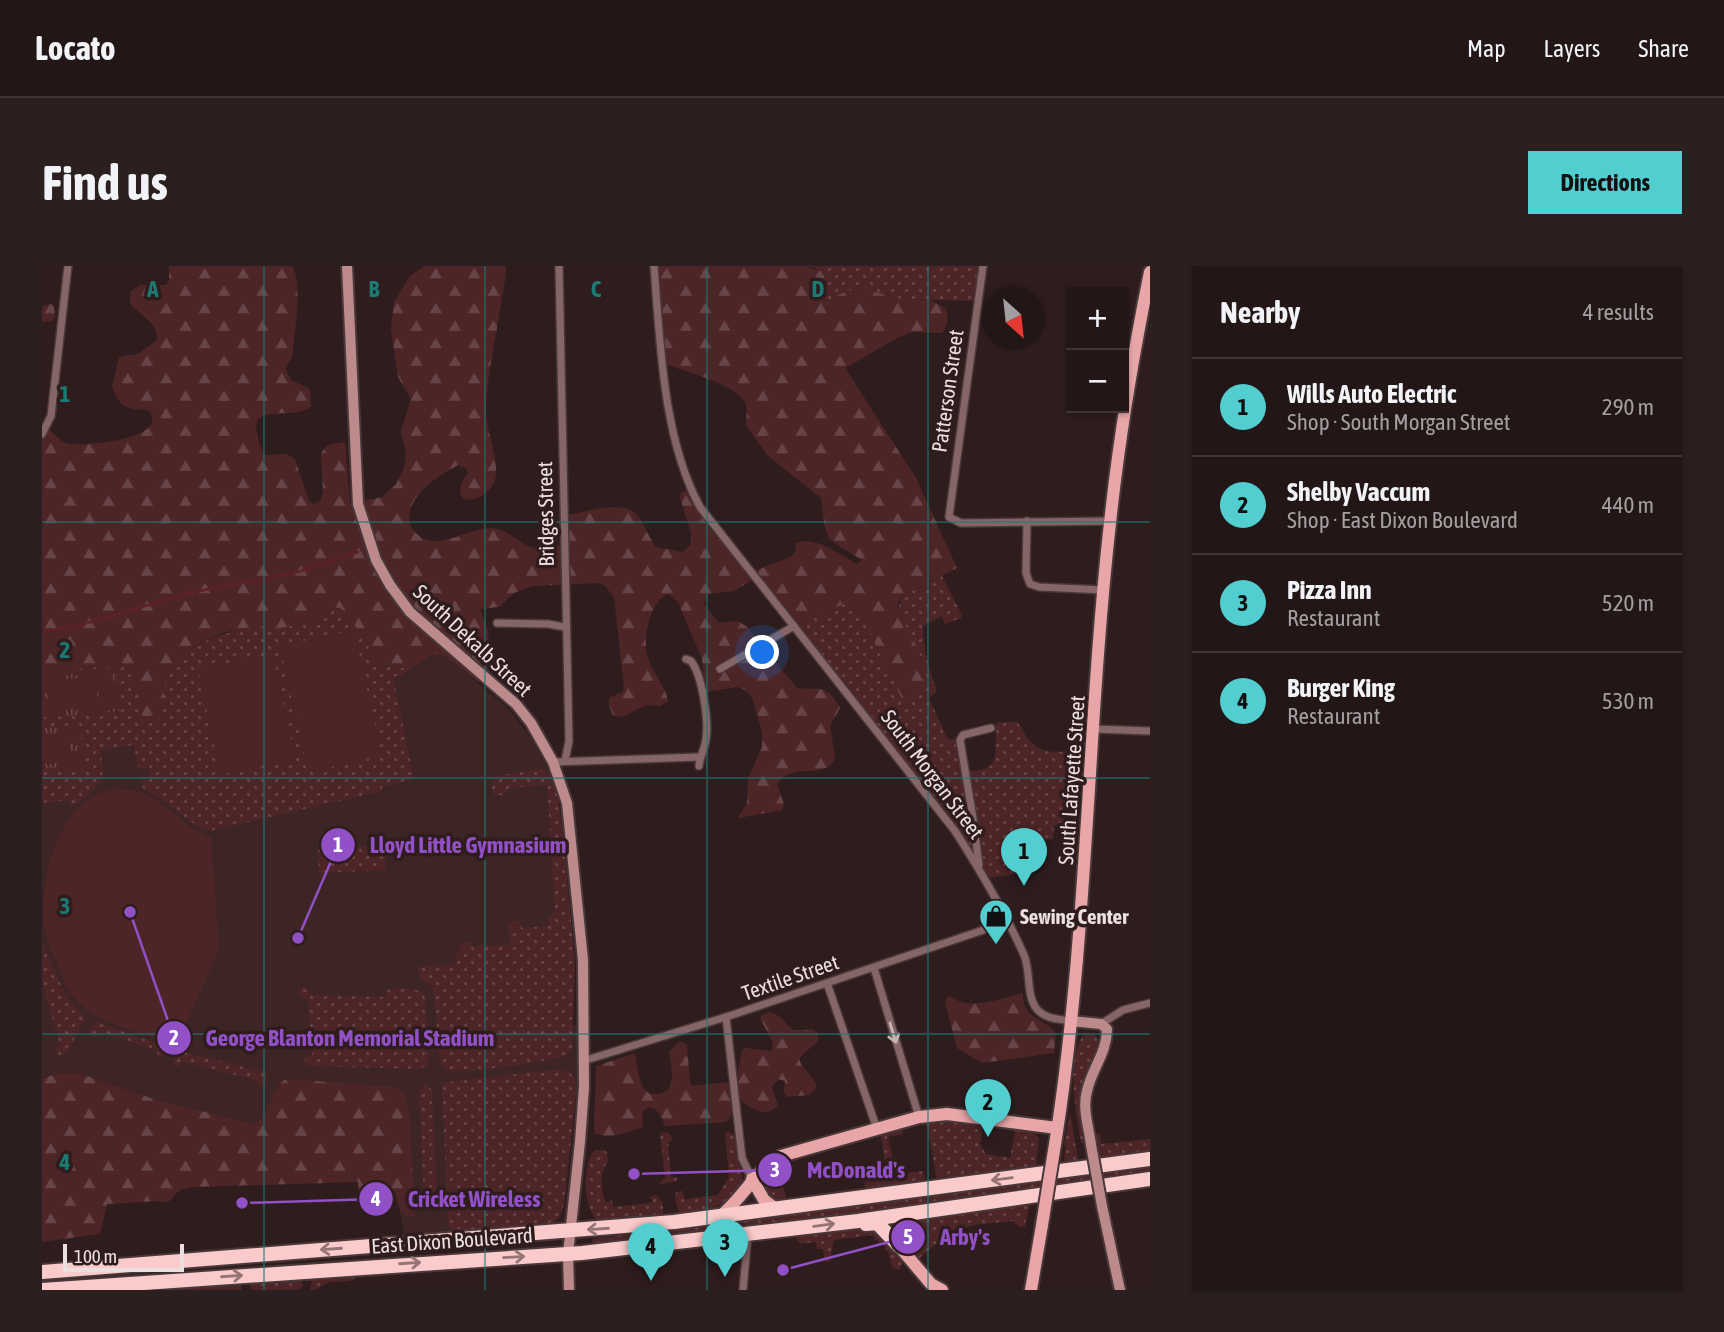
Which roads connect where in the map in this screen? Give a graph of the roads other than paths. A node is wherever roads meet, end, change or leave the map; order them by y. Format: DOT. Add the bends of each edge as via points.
graph roads {
  1 [pos="68,266"];
  2 [pos="347,266"];
  3 [pos="559,266"];
  4 [pos="654,266"];
  5 [pos="983,266"];
  6 [pos="1150,272"];
  7 [pos="42,435"];
  8 [pos="1027,521"];
  9 [pos="1110,521"];
  10 [pos="1104,590"];
  11 [pos="497,623"];
  12 [pos="794,626"];
  13 [pos="565,627"];
  14 [pos="686,659"];
  15 [pos="720,669"];
  16 [pos="991,728"];
  17 [pos="1094,729"];
  18 [pos="1150,731"];
  19 [pos="700,757"];
  20 [pos="565,761"];
  21 [pos="553,762"];
  22 [pos="699,766"];
  23 [pos="979,869"];
  24 [pos="1007,922"];
  25 [pos="874,968"];
  26 [pos="827,983"];
  27 [pos="1150,1003"];
  28 [pos="726,1017"];
  29 [pos="1071,1021"];
  30 [pos="1101,1024"];
  31 [pos="583,1061"];
  32 [pos="919,1117"];
  33 [pos="877,1129"];
  34 [pos="1056,1133"];
  35 [pos="1150,1158"];
  36 [pos="752,1179"];
  37 [pos="1150,1179"];
  38 [pos="776,1209"];
  39 [pos="901,1215"];
  40 [pos="717,1218"];
  41 [pos="858,1221"];
  42 [pos="570,1231"];
  43 [pos="748,1233"];
  44 [pos="900,1246"];
  45 [pos="568,1254"];
  46 [pos="42,1272"];
  47 [pos="937,1289"];
  48 [pos="42,1290"];
  49 [pos="569,1290"];
  50 [pos="743,1290"];
  51 [pos="1031,1290"];
  52 [pos="1120,1290"];
  1 -- 7 [label="street" via="51,416"];
  2 -- 21 [label="main road, South Dekalb Street" via="358,504 376,560 410,612 516,704"];
  3 -- 13 [label="street, Bridges Street"];
  4 -- 12 [label="street, South Morgan Street" via="662,363 688,482 707,517"];
  5 -- 8 [label="street, Patterson Street" via="948,513 961,523"];
  6 -- 9 [label="main road, South Lafayette Street"];
  8 -- 9 [label="street"];
  8 -- 10 [label="street" via="1030,584"];
  9 -- 10 [label="main road, South Lafayette Street"];
  10 -- 17 [label="main road, South Lafayette Street"];
  11 -- 13 [label="street"];
  12 -- 15 [label="street"];
  12 -- 23 [label="street, South Morgan Street" via="923,788"];
  13 -- 20 [label="street, Bridges Street" via="569,741"];
  14 -- 19 [label="street" via="696,668 704,701 706,740"];
  16 -- 23 [label="street" via="963,735 960,740"];
  17 -- 18 [label="street"];
  17 -- 29 [label="main road, South Lafayette Street"];
  19 -- 20 [label="street"];
  19 -- 22 [label="street"];
  20 -- 21 [label="street"];
  21 -- 31 [label="main road, South Dekalb Street" via="564,788 571,828 583,960"];
  23 -- 24 [label="street, South Morgan Street"];
  24 -- 25 [label="street, Textile Street"];
  24 -- 29 [label="street, South Morgan Street" via="1026,960 1035,1007 1045,1016"];
  25 -- 26 [label="street, Textile Street"];
  25 -- 32 [label="street, one-way"];
  26 -- 28 [label="street, Textile Street"];
  26 -- 33 [label="street"];
  27 -- 30 [label="street" via="1123,1010"];
  28 -- 31 [label="street, Textile Street"];
  28 -- 36 [label="street" via="741,1158"];
  29 -- 30 [label="main road, South Morgan Street"];
  29 -- 34 [label="main road, South Lafayette Street"];
  30 -- 52 [label="main road, bridge" via="1107,1029 1106,1043 1085,1101"];
  31 -- 42 [label="main road, South Dekalb Street"];
  32 -- 33 [label="main road"];
  32 -- 34 [label="main road" via="955,1114"];
  33 -- 36 [label="main road" via="787,1153"];
  34 -- 51 [label="main road, South Lafayette Street, bridge"];
  35 -- 38 [label="highway, East Dixon Boulevard, one-way"];
  36 -- 38 [label="main road" via="764,1200"];
  36 -- 40 [label="main road"];
  37 -- 39 [label="highway, East Dixon Boulevard"];
  38 -- 40 [label="highway, East Dixon Boulevard"];
  39 -- 41 [label="highway, East Dixon Boulevard"];
  39 -- 44 [label="highway"];
  40 -- 42 [label="highway, East Dixon Boulevard, one-way"];
  43 -- 41 [label="highway, East Dixon Boulevard, one-way"];
  41 -- 44 [label="highway" via="877,1223"];
  42 -- 45 [label="main road, South Dekalb Street"];
  42 -- 46 [label="highway, East Dixon Boulevard, one-way"];
  43 -- 45 [label="highway, East Dixon Boulevard"];
  43 -- 50 [label="street"];
  44 -- 47 [label="main road"];
  48 -- 45 [label="highway, East Dixon Boulevard, one-way"];
  45 -- 49 [label="main road, South Dekalb Street"];
}
